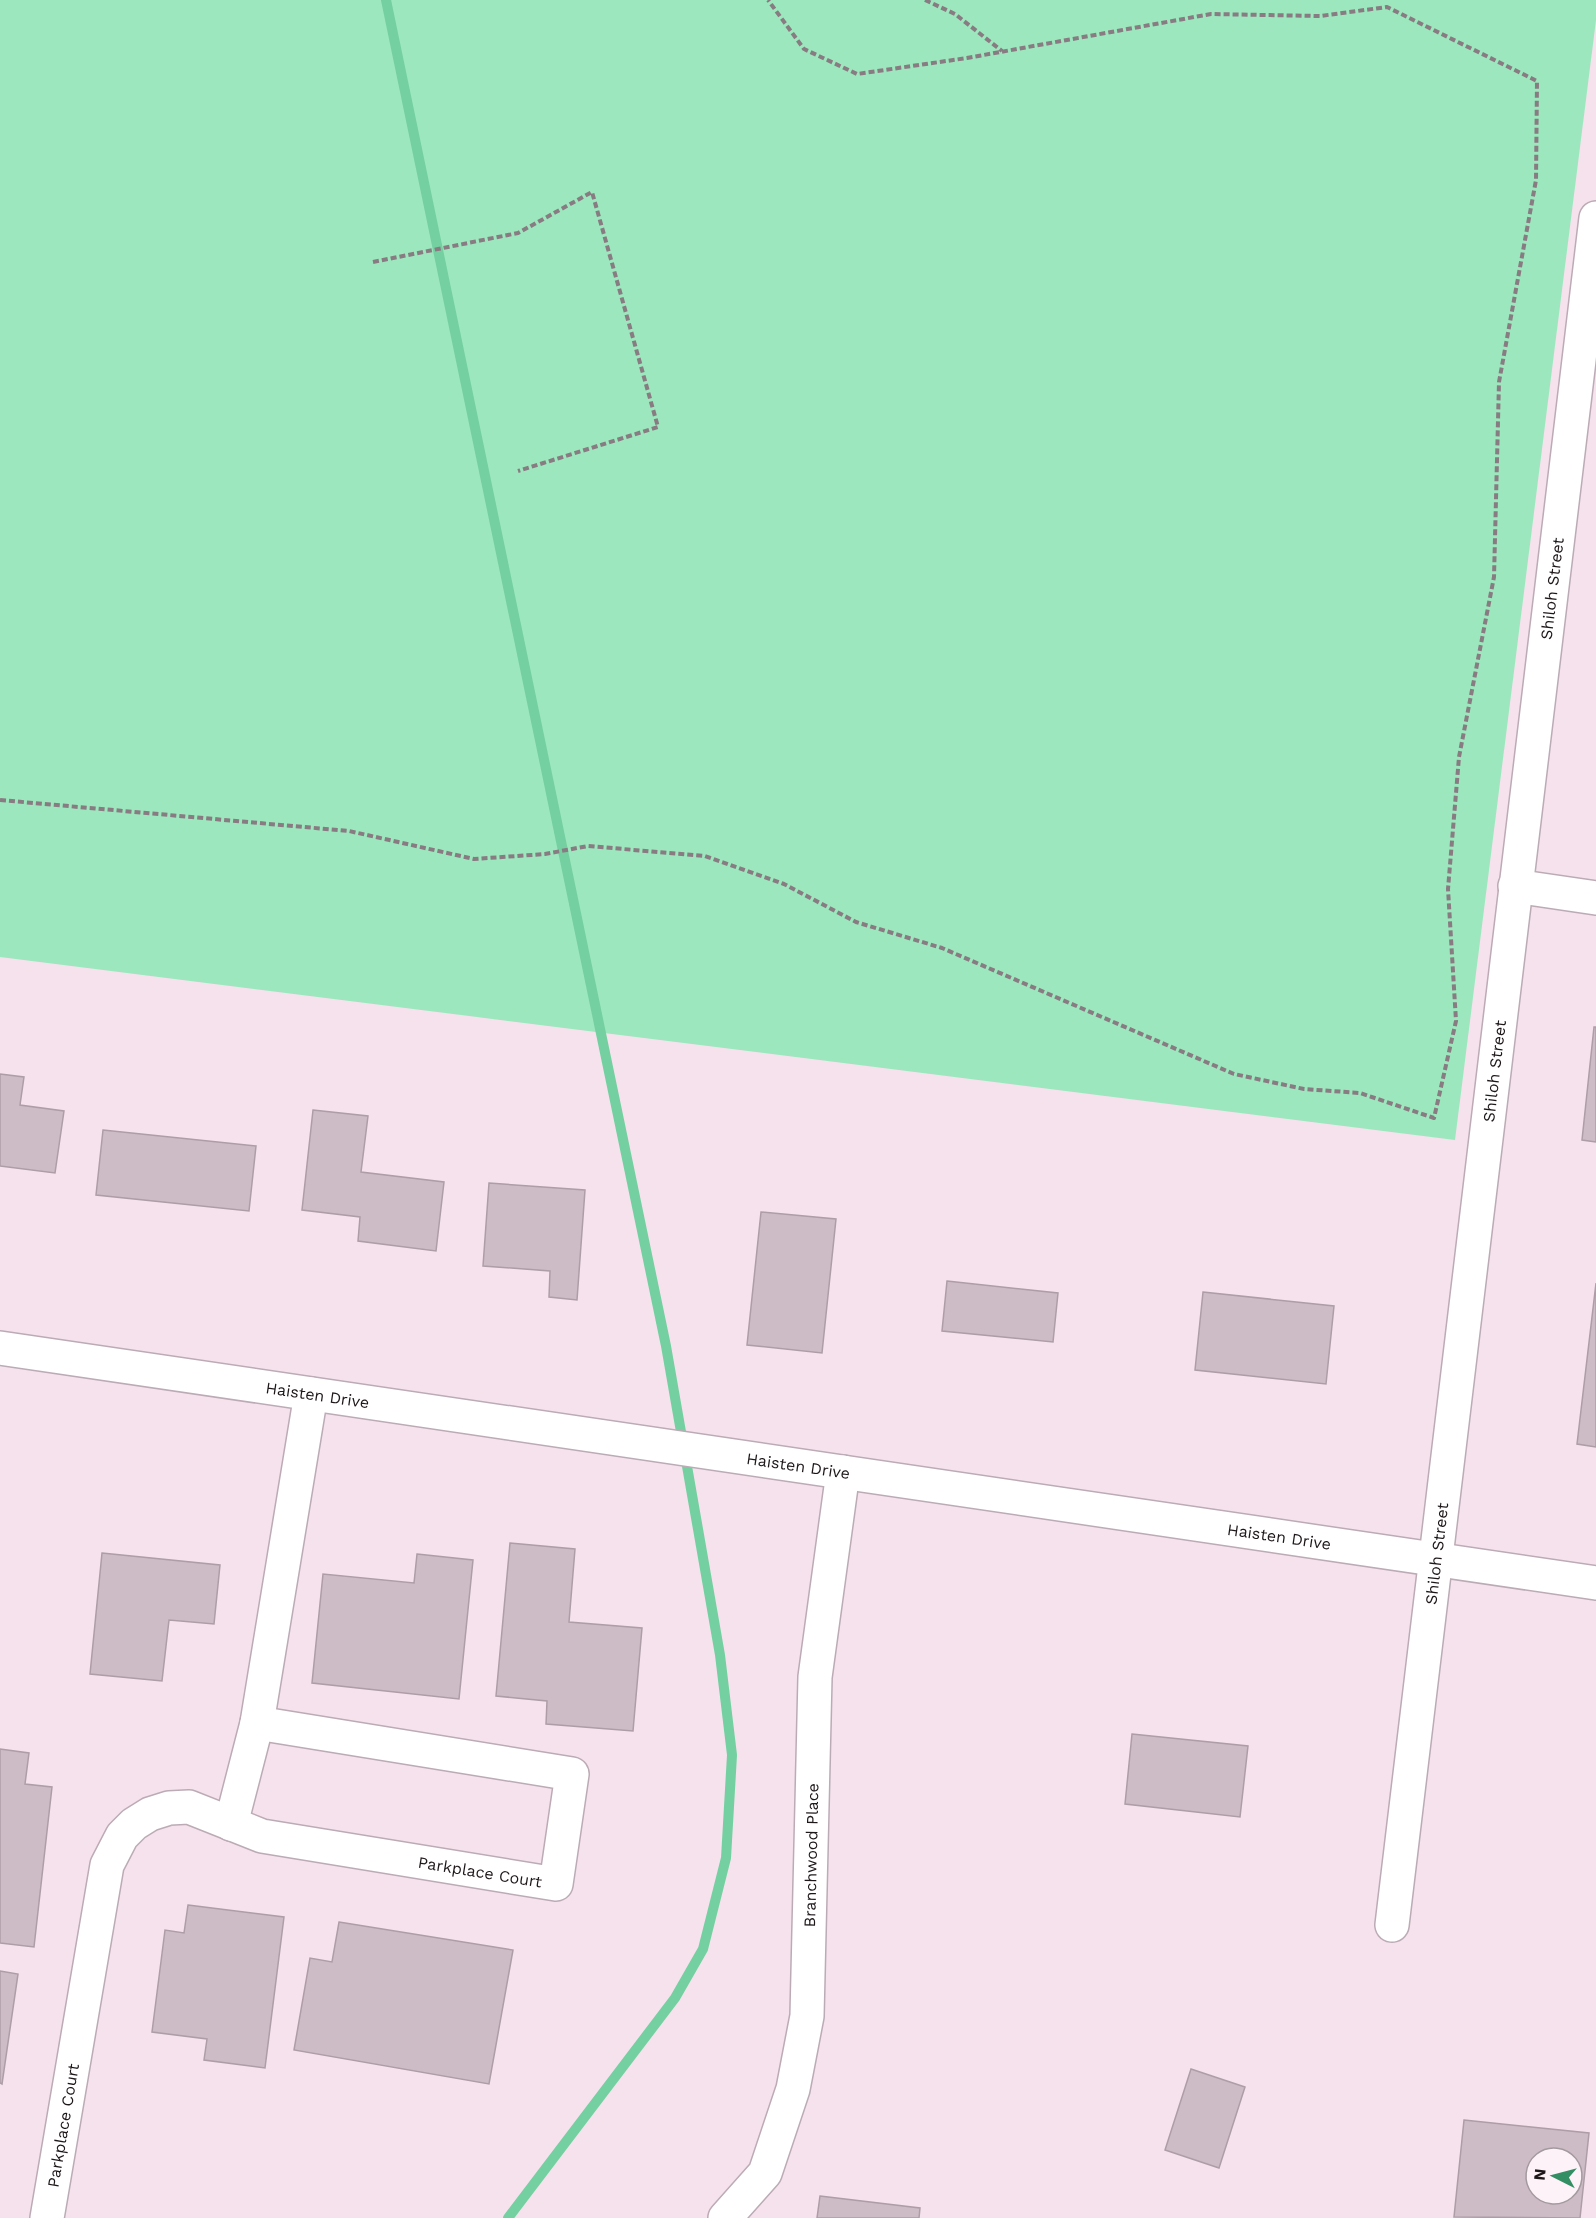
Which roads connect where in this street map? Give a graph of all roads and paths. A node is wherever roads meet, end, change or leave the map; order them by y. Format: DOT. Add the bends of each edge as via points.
graph roads {
  1 [pos="768,0"];
  2 [pos="925,0"];
  3 [pos="1002,51"];
  4 [pos="1596,218"];
  5 [pos="373,262"];
  6 [pos="1593,263"];
  7 [pos="518,471"];
  8 [pos="0,800"];
  9 [pos="1515,886"];
  10 [pos="1596,898"];
  11 [pos="0,1348"];
  12 [pos="311,1394"];
  13 [pos="843,1472"];
  14 [pos="1435,1559"];
  15 [pos="1596,1582"];
  16 [pos="257,1723"];
  17 [pos="231,1824"];
  18 [pos="1392,1924"];
  19 [pos="47,2218"];
  20 [pos="725,2218"];
  1 -- 3 [label="path" via="804,49 857,74"];
  2 -- 3 [label="path" via="955,14"];
  3 -- 8 [label="path" via="1211,14 1320,16 1387,7 1537,81 1536,180 1499,382 1494,577 1457,779 1448,889 1456,1021 1434,1118 1360,1093 1304,1089 1234,1074 942,948 856,922 784,884 705,856 588,846 545,855 474,859 349,831"];
  4 -- 6 [label="street, Shiloh Street"];
  5 -- 7 [label="path" via="518,233 592,192 658,427"];
  6 -- 9 [label="street, Shiloh Street"];
  9 -- 10 [label="street"];
  9 -- 14 [label="street, Shiloh Street"];
  11 -- 12 [label="street, Haisten Drive"];
  12 -- 13 [label="street, Haisten Drive"];
  12 -- 16 [label="street"];
  13 -- 14 [label="street, Haisten Drive"];
  13 -- 20 [label="street, Branchwood Place" via="815,1677 807,2016 793,2089 765,2173"];
  14 -- 15 [label="street, Haisten Drive"];
  14 -- 18 [label="street, Shiloh Street"];
  16 -- 17 [label="street"];
  16 -- 17 [label="street, Parkplace Court" via="572,1774 556,1884 262,1836"];
  17 -- 19 [label="street, Parkplace Court" via="189,1807 170,1808 134,1824 113,1850 107,1865"];
}
